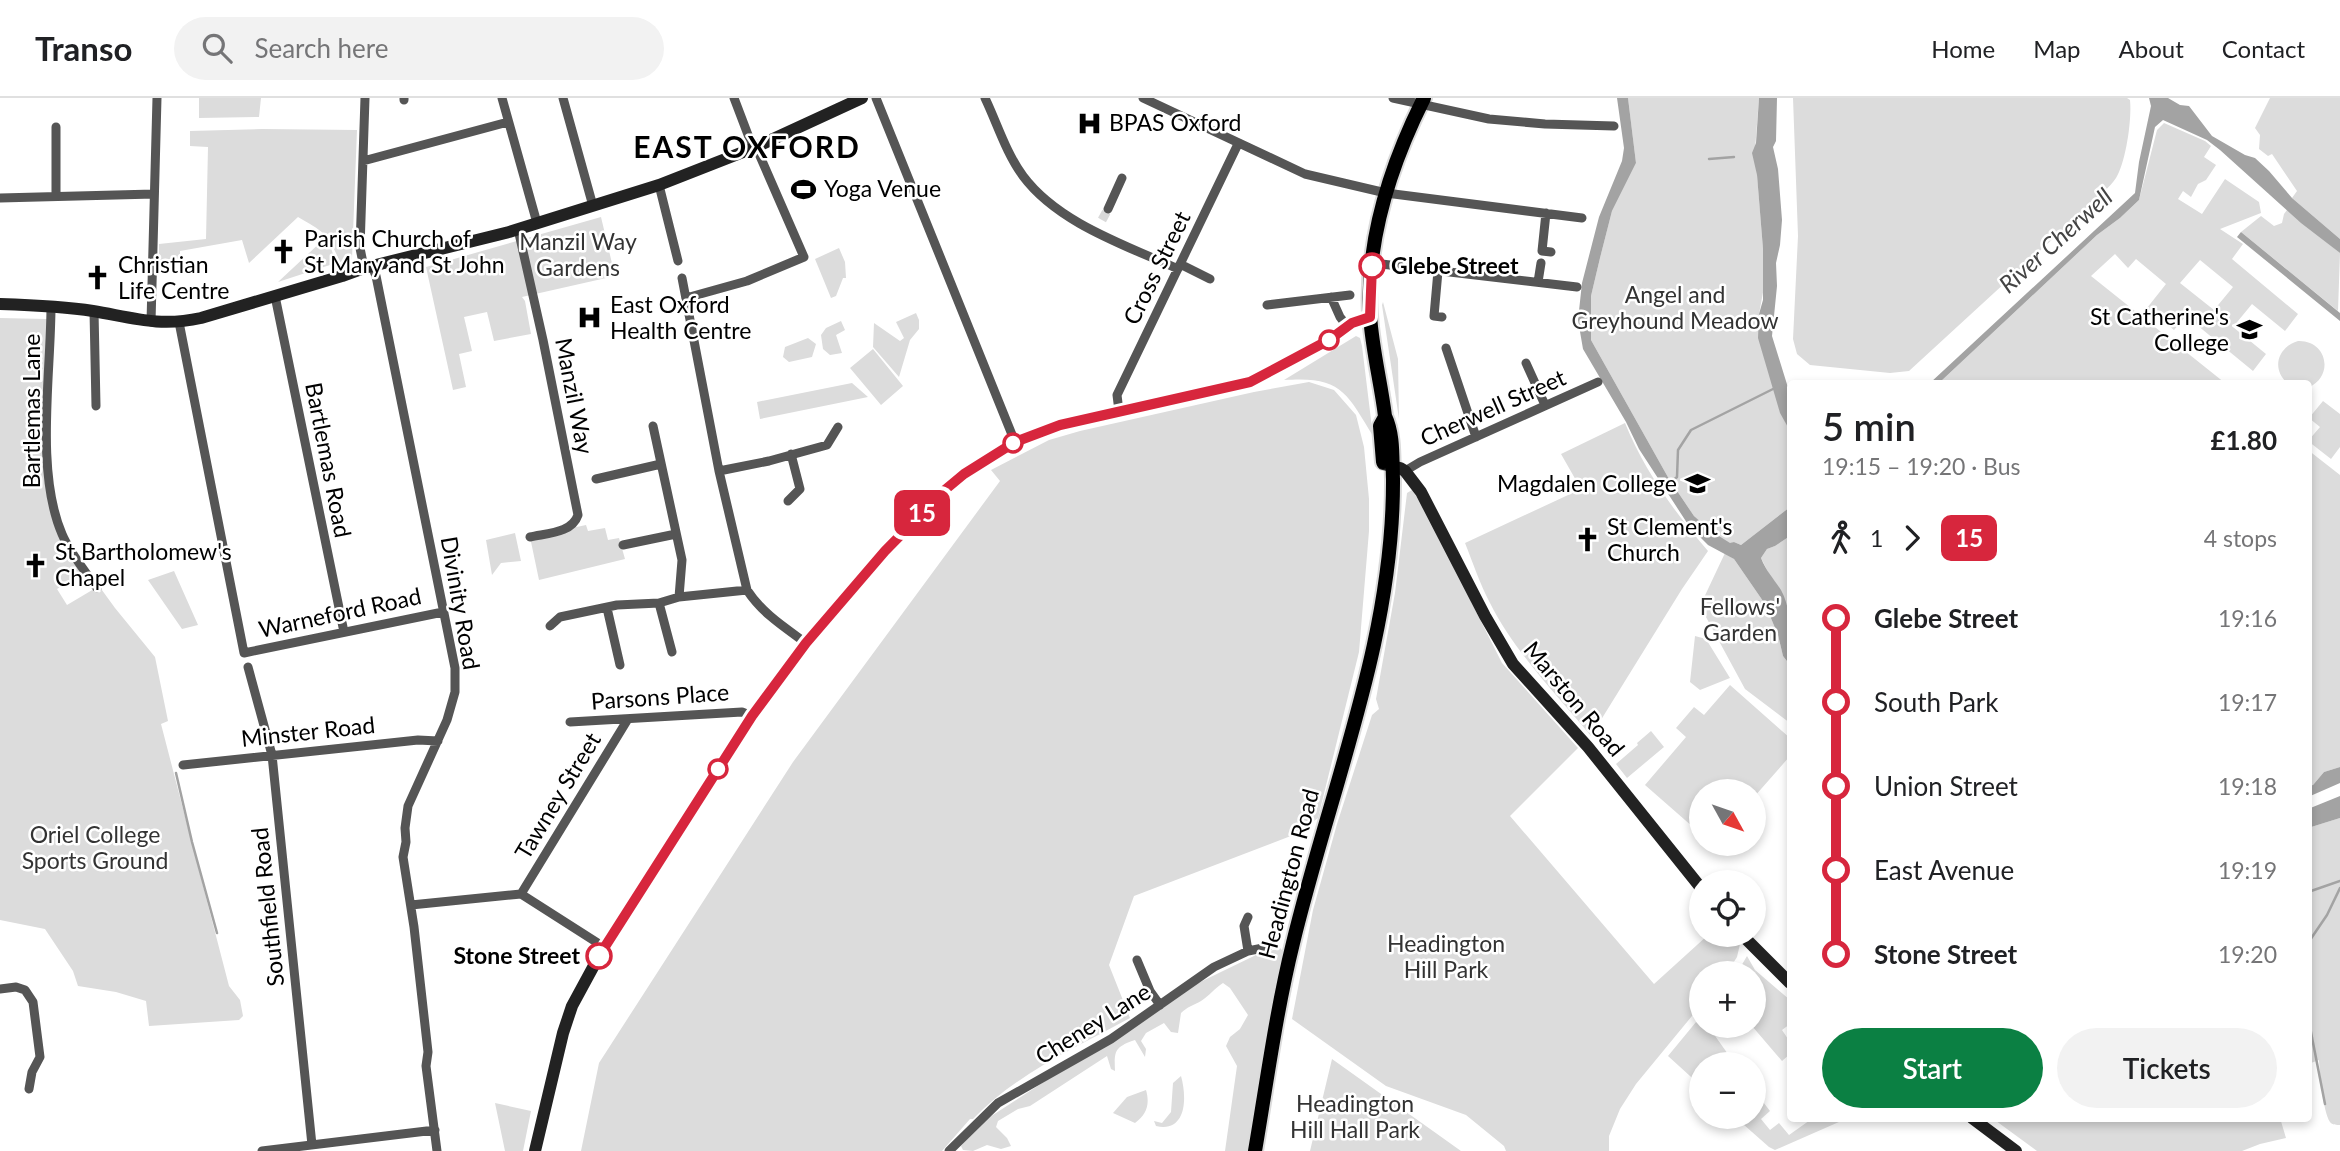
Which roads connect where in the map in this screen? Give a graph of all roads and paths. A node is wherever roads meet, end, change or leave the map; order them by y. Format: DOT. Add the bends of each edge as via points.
graph roads {
  1 [pos="157,98"];
  2 [pos="365,98"];
  3 [pos="502,98"];
  4 [pos="563,98"];
  5 [pos="734,98"];
  6 [pos="876,98"];
  7 [pos="985,98"];
  8 [pos="1143,98"];
  9 [pos="1392,98"];
  10 [pos="858,99"];
  11 [pos="1422,101"];
  12 [pos="508,122"];
  13 [pos="1614,126"];
  14 [pos="56,127"];
  15 [pos="1238,144"];
  16 [pos="754,148"];
  17 [pos="363,161"];
  18 [pos="1122,178"];
  19 [pos="659,185"];
  20 [pos="1386,193"];
  21 [pos="154,194"];
  22 [pos="56,195"];
  23 [pos="0,198"];
  24 [pos="593,206"];
  25 [pos="1108,209"];
  26 [pos="1546,213"];
  27 [pos="1582,218"];
  28 [pos="1102,220"];
  29 [pos="537,223"];
  30 [pos="518,229"];
  31 [pos="1097,231"];
  32 [pos="1550,252"];
  33 [pos="678,261"];
  34 [pos="1373,263"];
  35 [pos="1541,263"];
  36 [pos="368,267"];
  37 [pos="1179,267"];
  38 [pos="1438,271"];
  39 [pos="682,278"];
  40 [pos="1210,279"];
  41 [pos="1538,282"];
  42 [pos="1577,287"];
  43 [pos="1350,295"];
  44 [pos="275,296"];
  45 [pos="1331,297"];
  46 [pos="686,298"];
  47 [pos="0,304"];
  48 [pos="1268,305"];
  49 [pos="51,306"];
  50 [pos="94,311"];
  51 [pos="1370,317"];
  52 [pos="1442,317"];
  53 [pos="151,322"];
  54 [pos="179,322"];
  55 [pos="1347,326"];
  56 [pos="1446,348"];
  57 [pos="1526,363"];
  58 [pos="1598,382"];
  59 [pos="1545,405"];
  60 [pos="96,406"];
  61 [pos="1119,411"];
  62 [pos="653,426"];
  63 [pos="838,427"];
  64 [pos="1476,437"];
  65 [pos="1015,442"];
  66 [pos="791,454"];
  67 [pos="661,464"];
  68 [pos="1393,467"];
  69 [pos="719,471"];
  70 [pos="596,479"];
  71 [pos="788,501"];
  72 [pos="676,534"];
  73 [pos="530,537"];
  74 [pos="623,545"];
  75 [pos="97,588"];
  76 [pos="747,590"];
  77 [pos="679,597"];
  78 [pos="659,603"];
  79 [pos="607,608"];
  80 [pos="443,612"];
  81 [pos="550,626"];
  82 [pos="344,632"];
  83 [pos="806,643"];
  84 [pos="672,652"];
  85 [pos="620,665"];
  86 [pos="248,667"];
  87 [pos="752,716"];
  88 [pos="628,719"];
  89 [pos="570,722"];
  90 [pos="438,741"];
  91 [pos="272,755"];
  92 [pos="183,765"];
  93 [pos="1689,873"];
  94 [pos="521,894"];
  95 [pos="411,905"];
  96 [pos="1248,917"];
  97 [pos="604,947"];
  98 [pos="1268,947"];
  99 [pos="1754,947"];
  100 [pos="1248,951"];
  101 [pos="1137,960"];
  102 [pos="1787,980"];
  103 [pos="0,989"];
  104 [pos="1160,1005"];
  105 [pos="29,1089"];
  106 [pos="1977,1122"];
  107 [pos="435,1130"];
  108 [pos="312,1145"];
  109 [pos="2009,1149"];
  110 [pos="262,1151"];
  111 [pos="437,1151"];
  112 [pos="536,1151"];
  113 [pos="949,1151"];
  114 [pos="1255,1151"];
  1 -- 21 [label="street"];
  2 -- 17 [label="street, Divinity Road"];
  3 -- 12 [label="street"];
  4 -- 24 [label="street"];
  5 -- 16 [label="street"];
  6 -- 65 [label="street"];
  7 -- 31 [label="street" via="1023,175 1051,206"];
  8 -- 15 [label="street"];
  9 -- 11 [label="street"];
  10 -- 16 [label="main road"];
  11 -- 13 [label="street" via="1489,119"];
  11 -- 20 [label="main road, Headington Road"];
  12 -- 17 [label="street"];
  12 -- 29 [label="street"];
  14 -- 22 [label="street"];
  15 -- 20 [label="street" via="1305,174"];
  15 -- 37 [label="street, Cross Street"];
  16 -- 19 [label="main road"];
  16 -- 46 [label="street" via="804,257 747,281"];
  17 -- 36 [label="street, Divinity Road" via="360,248"];
  18 -- 25 [label="street"];
  19 -- 24 [label="main road"];
  19 -- 33 [label="street"];
  20 -- 26 [label="street"];
  20 -- 34 [label="main road, Headington Road"];
  21 -- 22 [label="street"];
  21 -- 53 [label="street"];
  22 -- 23 [label="street"];
  24 -- 29 [label="main road"];
  26 -- 27 [label="street"];
  26 -- 32 [label="street" via="1542,251"];
  28 -- 31 [label="street"];
  29 -- 30 [label="main road"];
  30 -- 36 [label="main road"];
  30 -- 73 [label="street, Manzil Way" via="578,514 569,528"];
  31 -- 37 [label="street"];
  34 -- 38 [label="street"];
  34 -- 51 [label="main road, Headington Road"];
  35 -- 41 [label="street"];
  36 -- 44 [label="main road"];
  36 -- 80 [label="street, Divinity Road" via="376,276"];
  37 -- 40 [label="street"];
  37 -- 61 [label="street, Cross Street" via="1117,395"];
  38 -- 41 [label="street"];
  38 -- 52 [label="street" via="1434,316"];
  39 -- 46 [label="street"];
  41 -- 42 [label="street"];
  43 -- 45 [label="street"];
  44 -- 54 [label="main road"];
  44 -- 82 [label="street, Bartlemas Road"];
  45 -- 48 [label="street"];
  45 -- 55 [label="street"];
  46 -- 69 [label="street"];
  47 -- 49 [label="main road"];
  49 -- 50 [label="main road"];
  49 -- 75 [label="street, Bartlemas Lane" via="47,440 54,511 62,536"];
  50 -- 53 [label="main road"];
  50 -- 60 [label="street"];
  51 -- 55 [label="main road"];
  51 -- 68 [label="main road, Headington Road"];
  53 -- 54 [label="main road"];
  54 -- 82 [label="street, Warneford Road" via="244,653"];
  55 -- 61 [label="main road" via="1250,382"];
  56 -- 64 [label="street"];
  57 -- 59 [label="street"];
  58 -- 59 [label="street, Cherwell Street"];
  59 -- 64 [label="street, Cherwell Street"];
  61 -- 65 [label="main road"];
  62 -- 67 [label="street"];
  63 -- 66 [label="street" via="827,445"];
  64 -- 68 [label="street, Cherwell Street" via="1420,462"];
  65 -- 83 [label="main road" via="946,489 871,566"];
  66 -- 69 [label="street"];
  66 -- 71 [label="street" via="800,489"];
  67 -- 70 [label="street"];
  67 -- 72 [label="street"];
  68 -- 93 [label="main road, Marston Road" via="1421,492 1513,664 1588,747"];
  68 -- 114 [label="main road, Headington Road" via="1390,547 1372,656 1292,945"];
  69 -- 76 [label="street"];
  72 -- 74 [label="street"];
  72 -- 77 [label="street" via="682,560"];
  76 -- 77 [label="street"];
  76 -- 83 [label="street" via="782,627"];
  77 -- 78 [label="street"];
  78 -- 79 [label="street"];
  78 -- 84 [label="street"];
  79 -- 81 [label="street" via="560,617"];
  79 -- 85 [label="street"];
  80 -- 82 [label="street, Warneford Road"];
  80 -- 90 [label="street, Divinity Road" via="455,668 455,692"];
  83 -- 87 [label="main road"];
  86 -- 91 [label="street, Southfield Road"];
  87 -- 88 [label="street, Parsons Place" via="742,712"];
  87 -- 97 [label="main road"];
  88 -- 89 [label="street, Parsons Place"];
  88 -- 94 [label="street, Tawney Street"];
  90 -- 91 [label="street, Minster Road"];
  90 -- 95 [label="street, Divinity Road" via="405,818 403,857"];
  91 -- 92 [label="street, Minster Road"];
  91 -- 108 [label="street, Southfield Road"];
  94 -- 95 [label="street"];
  94 -- 97 [label="street"];
  95 -- 107 [label="street, Divinity Road"];
  96 -- 100 [label="street" via="1244,926"];
  97 -- 112 [label="main road" via="572,1006"];
  98 -- 100 [label="street, Cheney Lane"];
  99 -- 102 [label="main road"];
  100 -- 104 [label="street, Cheney Lane" via="1214,967"];
  101 -- 104 [label="street"];
  103 -- 105 [label="street" via="25,990 33,1002 40,1057"];
  104 -- 113 [label="street, Cheney Lane" via="1111,1039 998,1103"];
  106 -- 109 [label="main road"];
  107 -- 108 [label="street"];
  107 -- 111 [label="street, Divinity Road"];
  108 -- 110 [label="street"];
}
